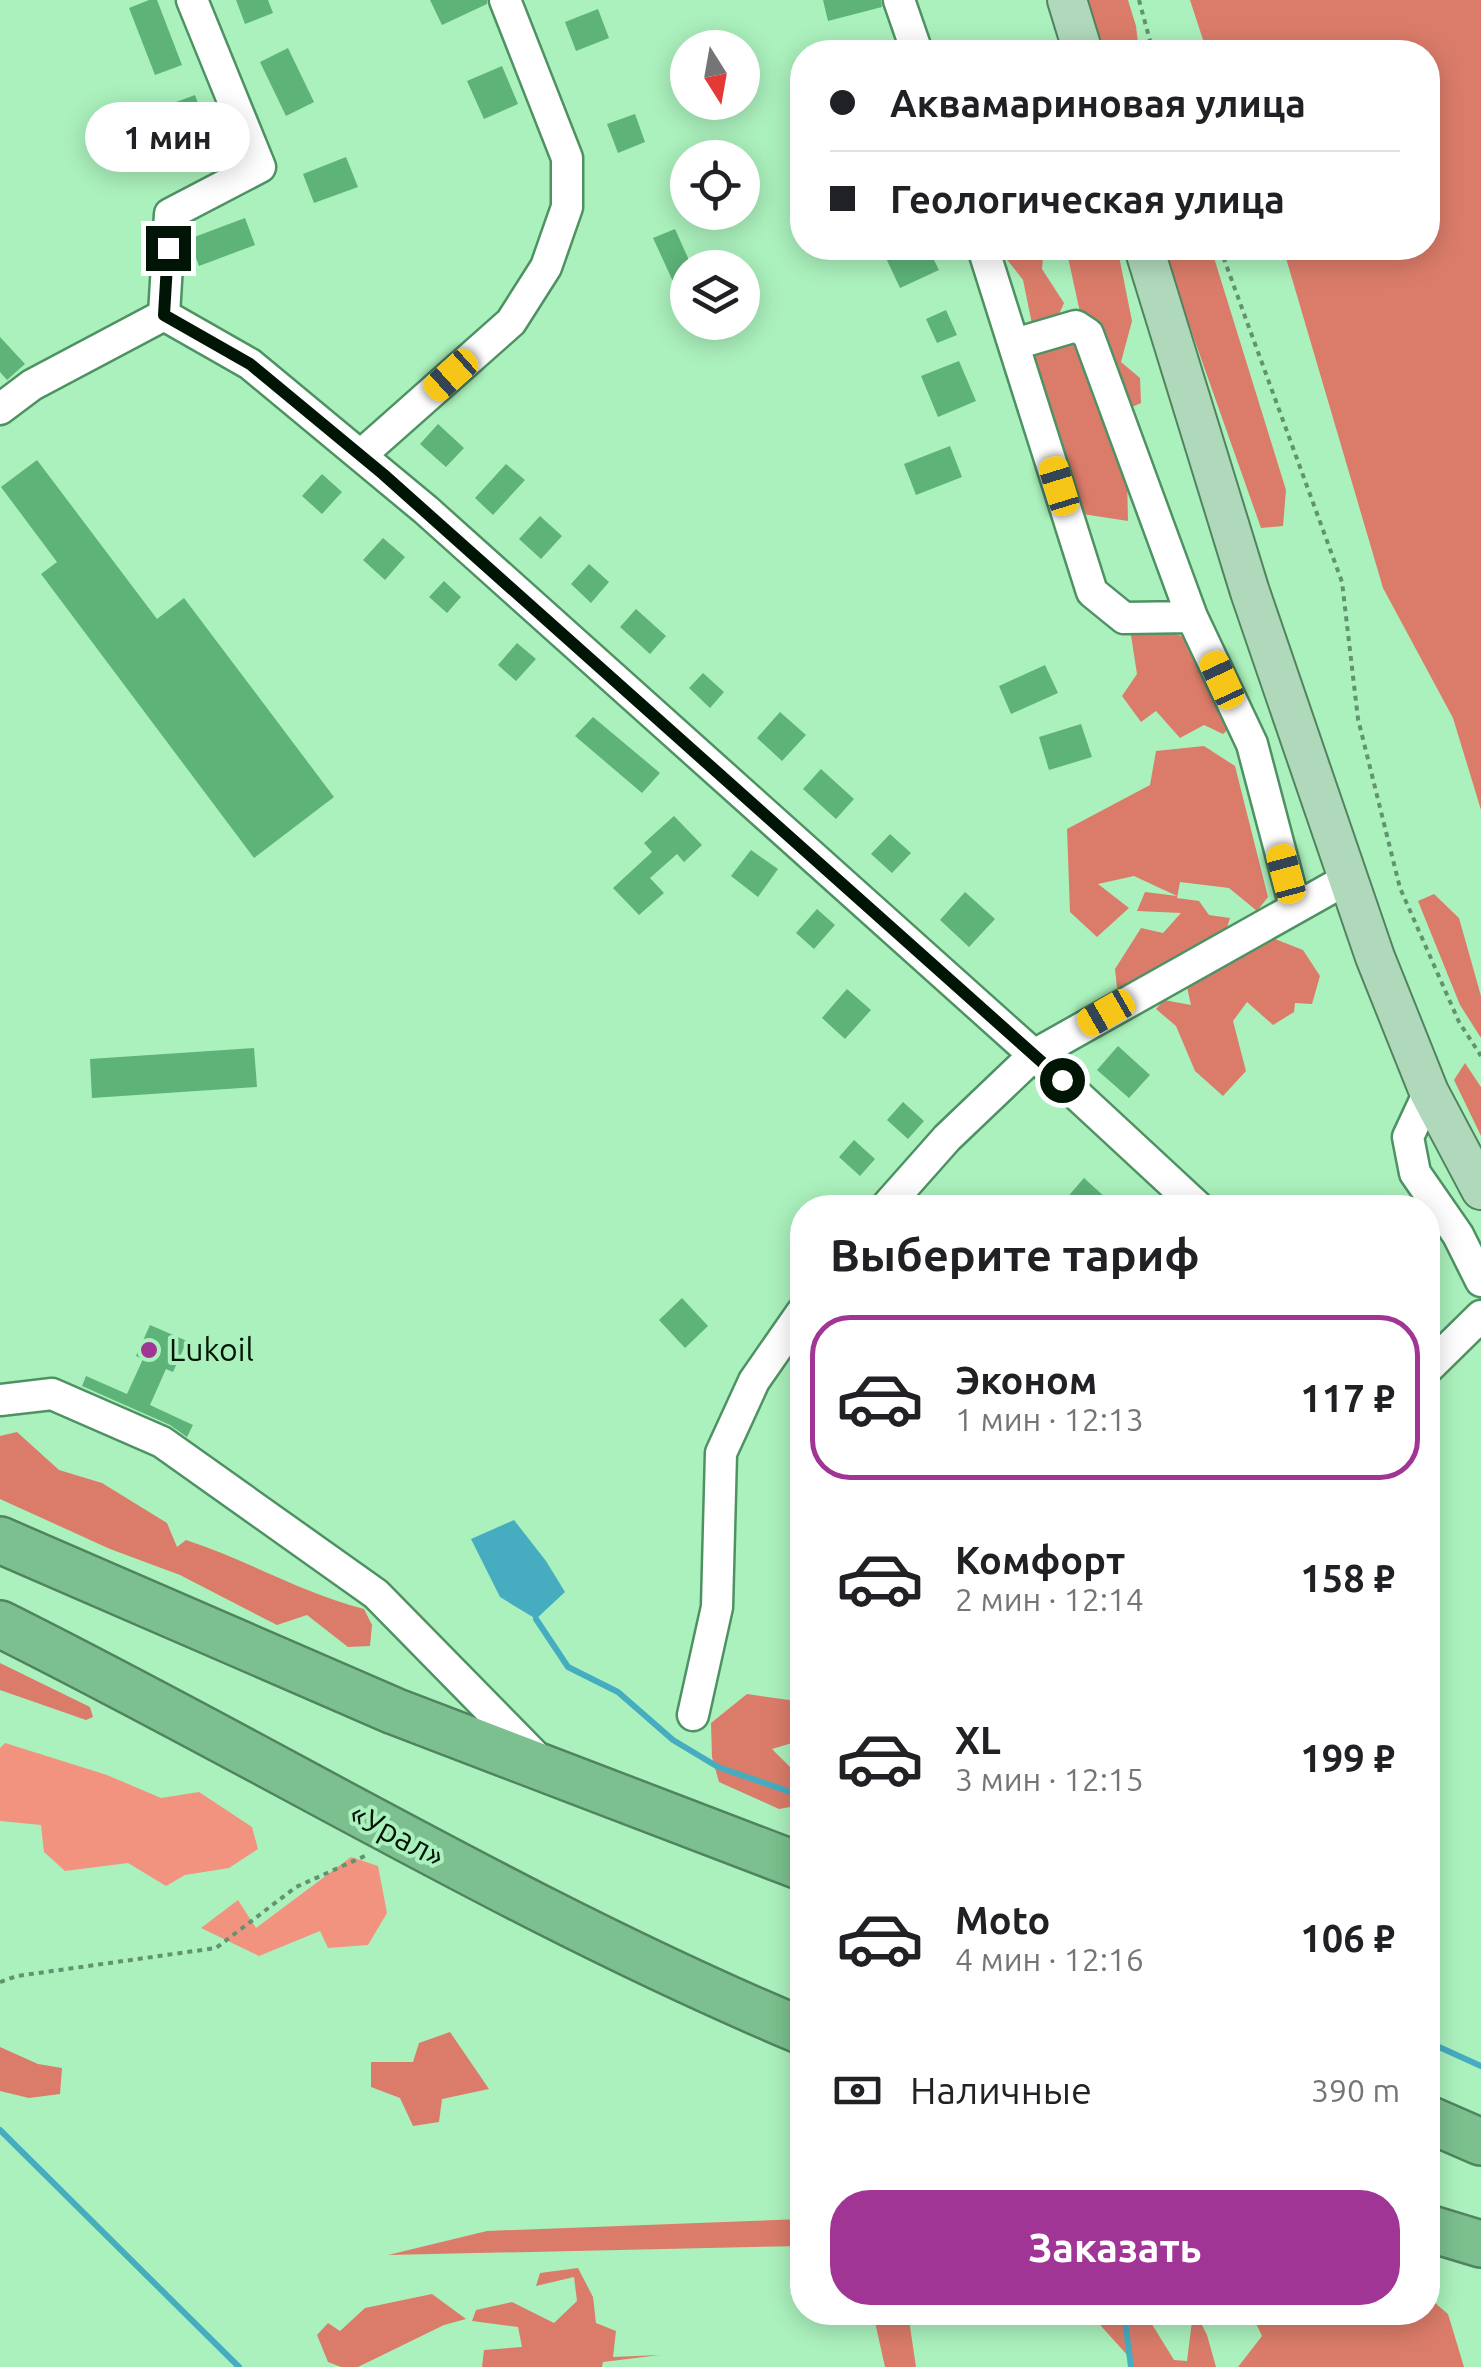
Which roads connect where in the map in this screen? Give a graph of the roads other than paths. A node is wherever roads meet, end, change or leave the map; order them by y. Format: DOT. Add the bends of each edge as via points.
graph roads {
  1 [pos="192,0"];
  2 [pos="505,0"];
  3 [pos="899,0"];
  4 [pos="1067,0"];
  5 [pos="913,40"];
  6 [pos="1079,40"];
  7 [pos="987,260"];
  8 [pos="1148,260"];
  9 [pos="164,315"];
  10 [pos="1015,344"];
  11 [pos="0,409"];
  12 [pos="361,455"];
  13 [pos="1192,617"];
  14 [pos="1349,878"];
  15 [pos="1295,907"];
  16 [pos="1034,1055"];
  17 [pos="1429,1092"];
  18 [pos="1481,1190"];
  19 [pos="902,1195"];
  20 [pos="1185,1195"];
  21 [pos="1430,1195"];
  22 [pos="1440,1209"];
  23 [pos="1481,1281"];
  24 [pos="1481,1316"];
  25 [pos="790,1329"];
  26 [pos="1440,1356"];
  27 [pos="0,1400"];
  28 [pos="0,1540"];
  29 [pos="0,1624"];
  30 [pos="693,1715"];
  31 [pos="554,1775"];
  32 [pos="658,1812"];
  33 [pos="790,1862"];
  34 [pos="790,1881"];
  35 [pos="615,1948"];
  36 [pos="790,2000"];
  37 [pos="790,2027"];
  38 [pos="1440,2124"];
  39 [pos="1481,2142"];
  40 [pos="1440,2232"];
  41 [pos="1481,2244"];
  1 -- 9 [label="street" via="260,167 170,214"];
  2 -- 12 [label="street" via="567,158 567,207 546,267 510,322"];
  3 -- 5 [label="street"];
  4 -- 6 [label="main road"];
  7 -- 10 [label="street"];
  8 -- 14 [label="main road" via="1250,592"];
  9 -- 11 [label="street"];
  9 -- 12 [label="street" via="250,364"];
  10 -- 13 [label="street" via="1092,592 1124,618"];
  10 -- 13 [label="street" via="1076,326 1088,334"];
  12 -- 16 [label="street"];
  13 -- 15 [label="street" via="1252,744"];
  14 -- 15 [label="street"];
  14 -- 17 [label="main road"];
  15 -- 16 [label="street"];
  16 -- 19 [label="street" via="946,1138"];
  16 -- 20 [label="street"];
  17 -- 18 [label="main road"];
  17 -- 21 [label="street" via="1408,1137 1415,1173"];
  22 -- 23 [label="street"];
  24 -- 26 [label="street"];
  25 -- 30 [label="street" via="754,1381 722,1454 716,1607"];
  27 -- 31 [label="street" via="52,1394 162,1442 376,1594"];
  28 -- 31 [label="highway"];
  29 -- 35 [label="highway, «Урал»"];
  31 -- 32 [label="highway"];
  32 -- 33 [label="highway"];
  32 -- 34 [label="highway"];
  35 -- 36 [label="highway"];
  35 -- 37 [label="highway, «Урал»"];
  38 -- 39 [label="highway"];
  40 -- 41 [label="highway"];
}
